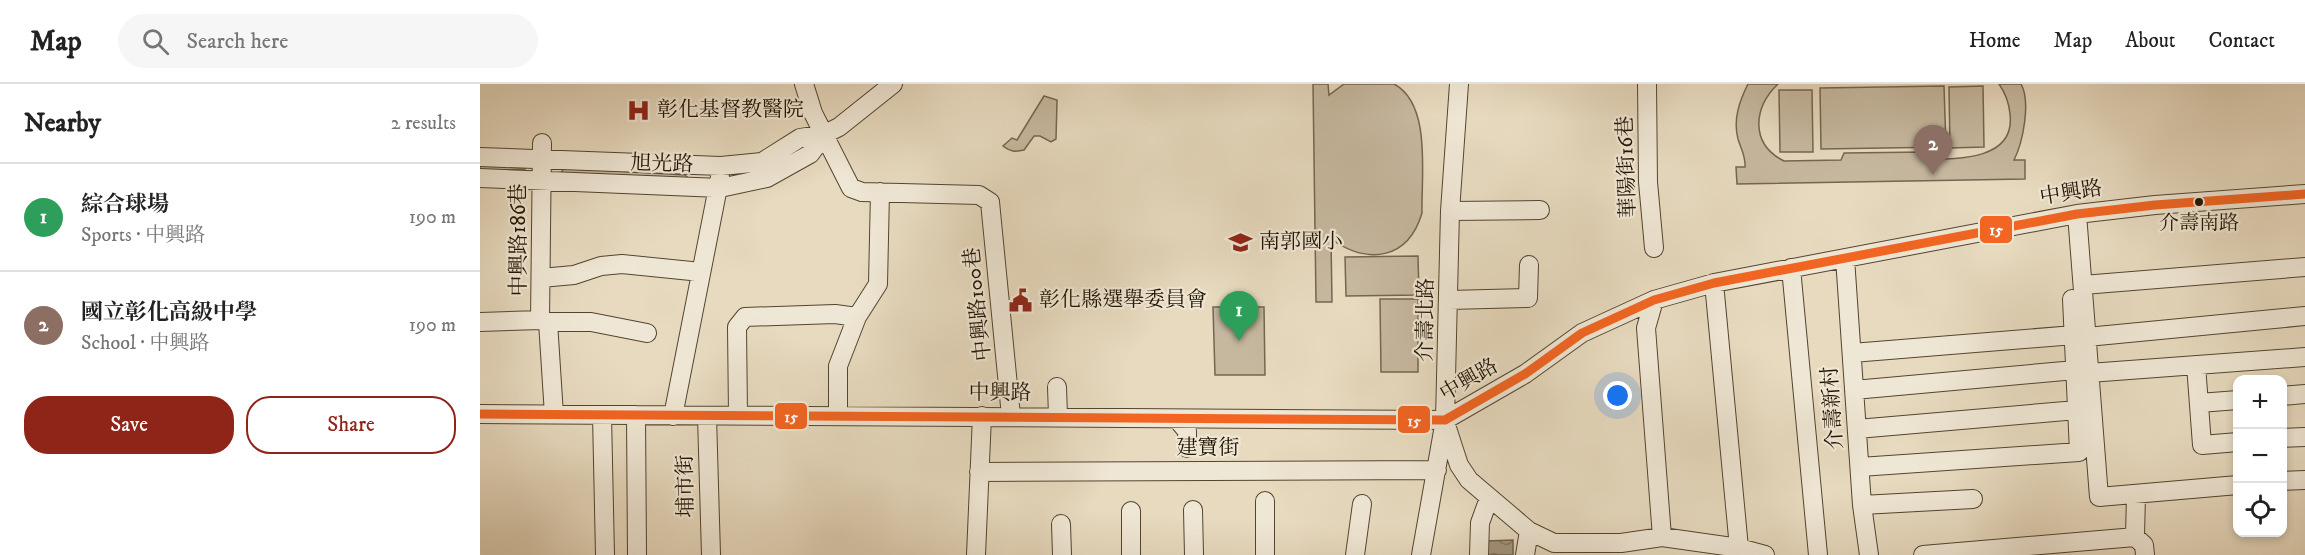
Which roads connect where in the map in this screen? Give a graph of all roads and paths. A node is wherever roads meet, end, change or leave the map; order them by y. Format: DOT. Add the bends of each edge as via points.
graph roads {
  1 [pos="893,84"];
  2 [pos="1459,84"];
  3 [pos="1647,84"];
  4 [pos="803,85"];
  5 [pos="825,134"];
  6 [pos="542,151"];
  7 [pos="834,152"];
  8 [pos="810,154"];
  9 [pos="480,157"];
  10 [pos="721,166"];
  11 [pos="480,178"];
  12 [pos="542,181"];
  13 [pos="720,188"];
  14 [pos="880,192"];
  15 [pos="2305,194"];
  16 [pos="1540,210"];
  17 [pos="1450,211"];
  18 [pos="2077,214"];
  19 [pos="1654,248"];
  20 [pos="1845,258"];
  21 [pos="1529,265"];
  22 [pos="2305,267"];
  23 [pos="1791,268"];
  24 [pos="701,272"];
  25 [pos="541,278"];
  26 [pos="1714,283"];
  27 [pos="2077,291"];
  28 [pos="1449,300"];
  29 [pos="1654,300"];
  30 [pos="2305,316"];
  31 [pos="857,317"];
  32 [pos="544,321"];
  33 [pos="480,322"];
  34 [pos="647,333"];
  35 [pos="2080,336"];
  36 [pos="1852,353"];
  37 [pos="2305,357"];
  38 [pos="2196,365"];
  39 [pos="2082,372"];
  40 [pos="1056,387"];
  41 [pos="1854,390"];
  42 [pos="2305,394"];
  43 [pos="2287,396"];
  44 [pos="2233,400"];
  45 [pos="2199,403"];
  46 [pos="2077,410"];
  47 [pos="480,414"];
  48 [pos="554,415"];
  49 [pos="602,415"];
  50 [pos="636,416"];
  51 [pos="673,416"];
  52 [pos="707,416"];
  53 [pos="738,416"];
  54 [pos="838,416"];
  55 [pos="982,416"];
  56 [pos="1011,416"];
  57 [pos="1058,416"];
  58 [pos="1177,419"];
  59 [pos="1445,420"];
  60 [pos="1857,429"];
  61 [pos="2305,436"];
  62 [pos="2287,438"];
  63 [pos="2233,442"];
  64 [pos="1187,448"];
  65 [pos="1860,467"];
  66 [pos="1437,470"];
  67 [pos="979,472"];
  68 [pos="2305,480"];
  69 [pos="2287,482"];
  70 [pos="2233,485"];
  71 [pos="2136,494"];
  72 [pos="1489,498"];
  73 [pos="1973,499"];
  74 [pos="1264,501"];
  75 [pos="1362,504"];
  76 [pos="1862,505"];
  77 [pos="1193,510"];
  78 [pos="1131,511"];
  79 [pos="1061,524"];
  80 [pos="1529,531"];
  81 [pos="2135,537"];
  82 [pos="1656,544"];
  83 [pos="1739,548"];
  84 [pos="1554,549"];
  85 [pos="1621,549"];
  86 [pos="606,555"];
  87 [pos="636,555"];
  88 [pos="711,555"];
  89 [pos="976,555"];
  90 [pos="1062,555"];
  91 [pos="1131,555"];
  92 [pos="1194,555"];
  93 [pos="1265,555"];
  94 [pos="1355,555"];
  95 [pos="1420,555"];
  96 [pos="1479,555"];
  97 [pos="1525,555"];
  98 [pos="1765,555"];
  99 [pos="1818,555"];
  100 [pos="1869,555"];
  101 [pos="1923,555"];
  102 [pos="2145,555"];
  1 -- 5 [label="street, 旭光路"];
  2 -- 17 [label="street, 介壽北路"];
  3 -- 19 [label="street, 華陽街16巷" via="1648,182"];
  4 -- 5 [label="street"];
  5 -- 7 [label="street"];
  5 -- 8 [label="street, 旭光路"];
  5 -- 10 [label="street, 旭光路" via="800,138 762,162"];
  6 -- 9 [label="street, 旭光路"];
  6 -- 10 [label="street, 旭光路"];
  6 -- 12 [label="street, 中興路186巷"];
  7 -- 8 [label="street"];
  7 -- 14 [label="street" via="851,188"];
  8 -- 13 [label="street, 旭光路" via="767,178"];
  10 -- 13 [label="street"];
  11 -- 12 [label="street, 旭光路"];
  12 -- 13 [label="street, 旭光路"];
  12 -- 25 [label="street, 中興路186巷"];
  13 -- 24 [label="street"];
  14 -- 31 [label="street" via="878,284"];
  14 -- 56 [label="street, 中興路100巷" via="979,195 990,202"];
  15 -- 18 [label="street, 中興路"];
  16 -- 17 [label="street"];
  17 -- 28 [label="street, 介壽北路"];
  18 -- 20 [label="street, 中興路"];
  18 -- 27 [label="street"];
  20 -- 23 [label="street, 中興路"];
  20 -- 36 [label="street, 介壽新村"];
  21 -- 28 [label="street" via="1528,297"];
  22 -- 27 [label="street"];
  23 -- 26 [label="street, 中興路"];
  23 -- 99 [label="street, 介壽新村"];
  24 -- 25 [label="street" via="622,264"];
  24 -- 51 [label="street"];
  25 -- 32 [label="street, 中興路186巷"];
  26 -- 29 [label="street, 中興路"];
  26 -- 83 [label="street"];
  27 -- 35 [label="street"];
  28 -- 59 [label="street, 介壽北路"];
  29 -- 59 [label="street, 中興路" via="1582,333 1525,374"];
  29 -- 82 [label="street" via="1646,328"];
  30 -- 35 [label="street"];
  31 -- 53 [label="street" via="745,317 737,327"];
  31 -- 54 [label="street" via="838,366"];
  32 -- 33 [label="street, 中興路186巷"];
  32 -- 34 [label="street, 中興路186巷" via="591,321"];
  32 -- 48 [label="street, 中興路186巷"];
  35 -- 36 [label="street"];
  35 -- 39 [label="street"];
  36 -- 41 [label="street, 介壽新村"];
  37 -- 38 [label="street"];
  38 -- 39 [label="street"];
  38 -- 45 [label="street"];
  39 -- 41 [label="street"];
  39 -- 46 [label="street"];
  39 -- 71 [label="street" via="2099,497"];
  40 -- 57 [label="street"];
  41 -- 60 [label="street, 介壽新村"];
  42 -- 43 [label="street"];
  44 -- 45 [label="street"];
  45 -- 63 [label="street" via="2202,445"];
  46 -- 60 [label="street"];
  46 -- 65 [label="street" via="2079,452"];
  47 -- 48 [label="street, 中興路"];
  48 -- 49 [label="street, 中興路"];
  49 -- 50 [label="street, 中興路"];
  49 -- 86 [label="street"];
  50 -- 51 [label="street, 中興路"];
  50 -- 87 [label="street"];
  51 -- 52 [label="street, 中興路"];
  52 -- 53 [label="street, 中興路"];
  52 -- 88 [label="street, 埔市街"];
  53 -- 54 [label="street, 中興路"];
  54 -- 55 [label="street, 中興路"];
  55 -- 56 [label="street, 中興路"];
  55 -- 67 [label="street"];
  56 -- 57 [label="street, 中興路"];
  57 -- 58 [label="street, 中興路"];
  58 -- 59 [label="street, 中興路"];
  58 -- 64 [label="street" via="1187,431"];
  59 -- 66 [label="street, 介壽北路"];
  59 -- 72 [label="street" via="1459,465"];
  60 -- 65 [label="street, 介壽新村"];
  61 -- 62 [label="street"];
  65 -- 76 [label="street, 介壽新村"];
  66 -- 67 [label="street, 建寶街"];
  66 -- 95 [label="street, 介壽北路"];
  67 -- 89 [label="street"];
  68 -- 69 [label="street"];
  70 -- 71 [label="street"];
  71 -- 81 [label="street"];
  72 -- 80 [label="street"];
  72 -- 96 [label="street" via="1480,523"];
  73 -- 76 [label="street"];
  74 -- 93 [label="street"];
  75 -- 94 [label="street"];
  76 -- 100 [label="street, 介壽新村"];
  77 -- 92 [label="street"];
  78 -- 91 [label="street"];
  79 -- 90 [label="street"];
  80 -- 84 [label="street"];
  80 -- 97 [label="street"];
  81 -- 101 [label="street"];
  81 -- 102 [label="street" via="2144,545"];
  82 -- 83 [label="street"];
  82 -- 85 [label="street"];
  83 -- 98 [label="street"];
  84 -- 85 [label="street"];
}
